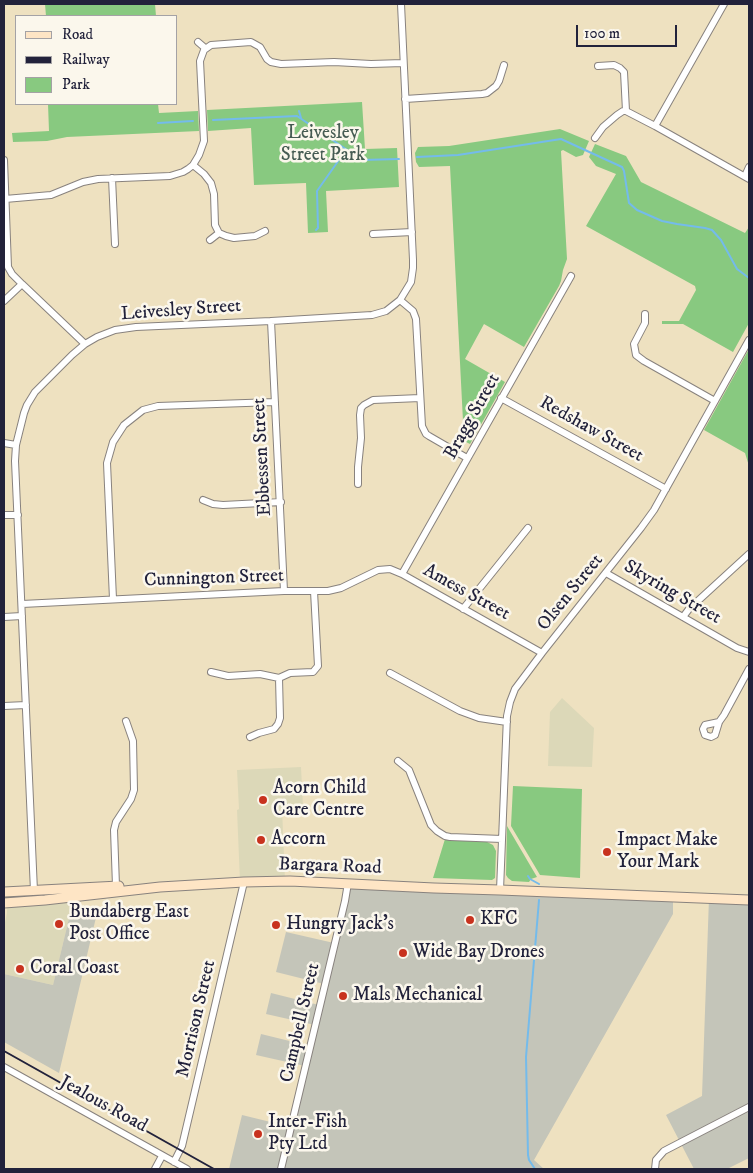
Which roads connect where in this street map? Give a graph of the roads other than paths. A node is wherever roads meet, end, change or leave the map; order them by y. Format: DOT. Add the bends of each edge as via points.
graph roads {
  1 [pos="401,4"];
  2 [pos="724,4"];
  3 [pos="198,42"];
  4 [pos="205,48"];
  5 [pos="403,63"];
  6 [pos="504,65"];
  7 [pos="598,66"];
  8 [pos="405,99"];
  9 [pos="626,111"];
  10 [pos="655,126"];
  11 [pos="595,138"];
  12 [pos="4,160"];
  13 [pos="193,165"];
  14 [pos="749,167"];
  15 [pos="112,178"];
  16 [pos="747,178"];
  17 [pos="5,199"];
  18 [pos="265,231"];
  19 [pos="219,232"];
  20 [pos="412,232"];
  21 [pos="373,234"];
  22 [pos="210,240"];
  23 [pos="114,244"];
  24 [pos="571,276"];
  25 [pos="22,284"];
  26 [pos="400,300"];
  27 [pos="4,301"];
  28 [pos="645,314"];
  29 [pos="271,321"];
  30 [pos="749,340"];
  31 [pos="85,344"];
  32 [pos="420,398"];
  33 [pos="501,398"];
  34 [pos="715,401"];
  35 [pos="275,402"];
  36 [pos="4,443"];
  37 [pos="16,445"];
  38 [pos="467,458"];
  39 [pos="358,484"];
  40 [pos="666,489"];
  41 [pos="203,500"];
  42 [pos="281,502"];
  43 [pos="4,515"];
  44 [pos="18,515"];
  45 [pos="528,528"];
  46 [pos="749,554"];
  47 [pos="606,573"];
  48 [pos="402,574"];
  49 [pos="284,591"];
  50 [pos="314,591"];
  51 [pos="112,599"];
  52 [pos="22,604"];
  53 [pos="463,609"];
  54 [pos="22,616"];
  55 [pos="4,617"];
  56 [pos="684,617"];
  57 [pos="749,652"];
  58 [pos="542,653"];
  59 [pos="749,669"];
  60 [pos="211,672"];
  61 [pos="390,673"];
  62 [pos="279,678"];
  63 [pos="26,705"];
  64 [pos="4,706"];
  65 [pos="126,722"];
  66 [pos="506,722"];
  67 [pos="719,722"];
  68 [pos="250,737"];
  69 [pos="398,761"];
  70 [pos="502,839"];
  71 [pos="244,882"];
  72 [pos="348,883"];
  73 [pos="116,889"];
  74 [pos="34,890"];
  75 [pos="500,890"];
  76 [pos="4,892"];
  77 [pos="749,900"];
  78 [pos="35,901"];
  79 [pos="4,902"];
  80 [pos="4,1067"];
  81 [pos="749,1107"];
  82 [pos="162,1156"];
  83 [pos="174,1162"];
  84 [pos="655,1166"];
  85 [pos="155,1169"];
  86 [pos="187,1169"];
  87 [pos="282,1169"];
  1 -- 5 [label="street"];
  2 -- 10 [label="street"];
  3 -- 4 [label="street"];
  4 -- 5 [label="street" via="215,44 251,42 260,47 271,62 281,64"];
  4 -- 13 [label="street" via="200,61 204,141"];
  5 -- 8 [label="street"];
  6 -- 8 [label="street" via="496,86 487,93"];
  7 -- 9 [label="street" via="614,65 624,72"];
  8 -- 20 [label="street"];
  9 -- 10 [label="street"];
  9 -- 11 [label="street" via="616,115"];
  10 -- 16 [label="street"];
  12 -- 17 [label="street"];
  13 -- 15 [label="street" via="170,176"];
  13 -- 19 [label="street" via="211,183 215,225"];
  14 -- 16 [label="street"];
  15 -- 17 [label="street" via="83,182 51,195"];
  15 -- 23 [label="street"];
  17 -- 25 [label="street" via="8,267"];
  18 -- 19 [label="street" via="255,236 234,238"];
  19 -- 22 [label="street"];
  20 -- 21 [label="street"];
  20 -- 26 [label="street" via="412,276"];
  24 -- 33 [label="street, Bragg Street"];
  25 -- 27 [label="street"];
  25 -- 31 [label="street"];
  26 -- 29 [label="street, Leivesley Street" via="386,311 372,315"];
  26 -- 32 [label="street" via="413,311 416,319"];
  28 -- 34 [label="street" via="646,323 634,344 636,355"];
  29 -- 31 [label="street, Leivesley Street" via="126,328 106,333"];
  29 -- 35 [label="street, Ebbessen Street"];
  30 -- 34 [label="street, Olsen Street"];
  31 -- 37 [label="street, Leivesley Street" via="30,399"];
  32 -- 38 [label="street" via="422,426 426,434"];
  32 -- 39 [label="street" via="361,402"];
  33 -- 38 [label="street, Bragg Street"];
  33 -- 40 [label="street, Redshaw Street"];
  34 -- 40 [label="street, Olsen Street"];
  35 -- 42 [label="street, Ebbessen Street"];
  35 -- 51 [label="street" via="158,406 143,410 124,425 113,442 107,463"];
  36 -- 37 [label="street"];
  37 -- 44 [label="street, Leivesley Street"];
  38 -- 48 [label="street, Bragg Street"];
  40 -- 47 [label="street, Olsen Street"];
  41 -- 42 [label="street" via="223,505"];
  42 -- 49 [label="street, Ebbessen Street"];
  43 -- 44 [label="street"];
  44 -- 52 [label="street, Leivesley Street"];
  45 -- 53 [label="street"];
  46 -- 56 [label="street"];
  47 -- 56 [label="street, Skyring Street"];
  47 -- 58 [label="street, Olsen Street"];
  48 -- 50 [label="street, Cunnington Street" via="390,569 378,570 341,588"];
  48 -- 53 [label="street, Amess Street"];
  49 -- 50 [label="street, Cunnington Street"];
  49 -- 51 [label="street, Cunnington Street"];
  50 -- 62 [label="street" via="318,666 313,672 290,673"];
  51 -- 52 [label="street, Cunnington Street"];
  52 -- 54 [label="street, Leivesley Street"];
  53 -- 58 [label="street, Amess Street"];
  54 -- 55 [label="street"];
  54 -- 63 [label="street, Leivesley Street"];
  56 -- 57 [label="street, Skyring Street"];
  58 -- 66 [label="street, Olsen Street" via="515,689"];
  59 -- 67 [label="street"];
  60 -- 62 [label="street"];
  61 -- 66 [label="street" via="460,711"];
  62 -- 68 [label="street" via="278,724 274,729"];
  63 -- 64 [label="street"];
  63 -- 74 [label="street, Leivesley Street"];
  65 -- 73 [label="street" via="133,741 134,790 114,830"];
  66 -- 70 [label="street, Olsen Street"];
  69 -- 70 [label="street" via="409,770 431,825 437,831 450,837"];
  70 -- 75 [label="street, Olsen Street"];
  71 -- 72 [label="main road, Bargara Road"];
  71 -- 73 [label="main road, Bargara Road"];
  71 -- 83 [label="street, Morrison Street" via="182,1146"];
  72 -- 75 [label="main road, Bargara Road"];
  72 -- 87 [label="street, Campbell Street"];
  73 -- 74 [label="main road, Bargara Road"];
  73 -- 78 [label="main road, Bargara Road"];
  74 -- 76 [label="main road, Bargara Road"];
  74 -- 78 [label="main road"];
  75 -- 77 [label="main road, Bargara Road"];
  78 -- 79 [label="main road, Bargara Road"];
  80 -- 82 [label="street, Jealous Road"];
  81 -- 84 [label="street" via="670,1147 660,1154"];
  82 -- 83 [label="street, Jealous Road"];
  82 -- 85 [label="street"];
  83 -- 86 [label="street, Jealous Road"];
}
